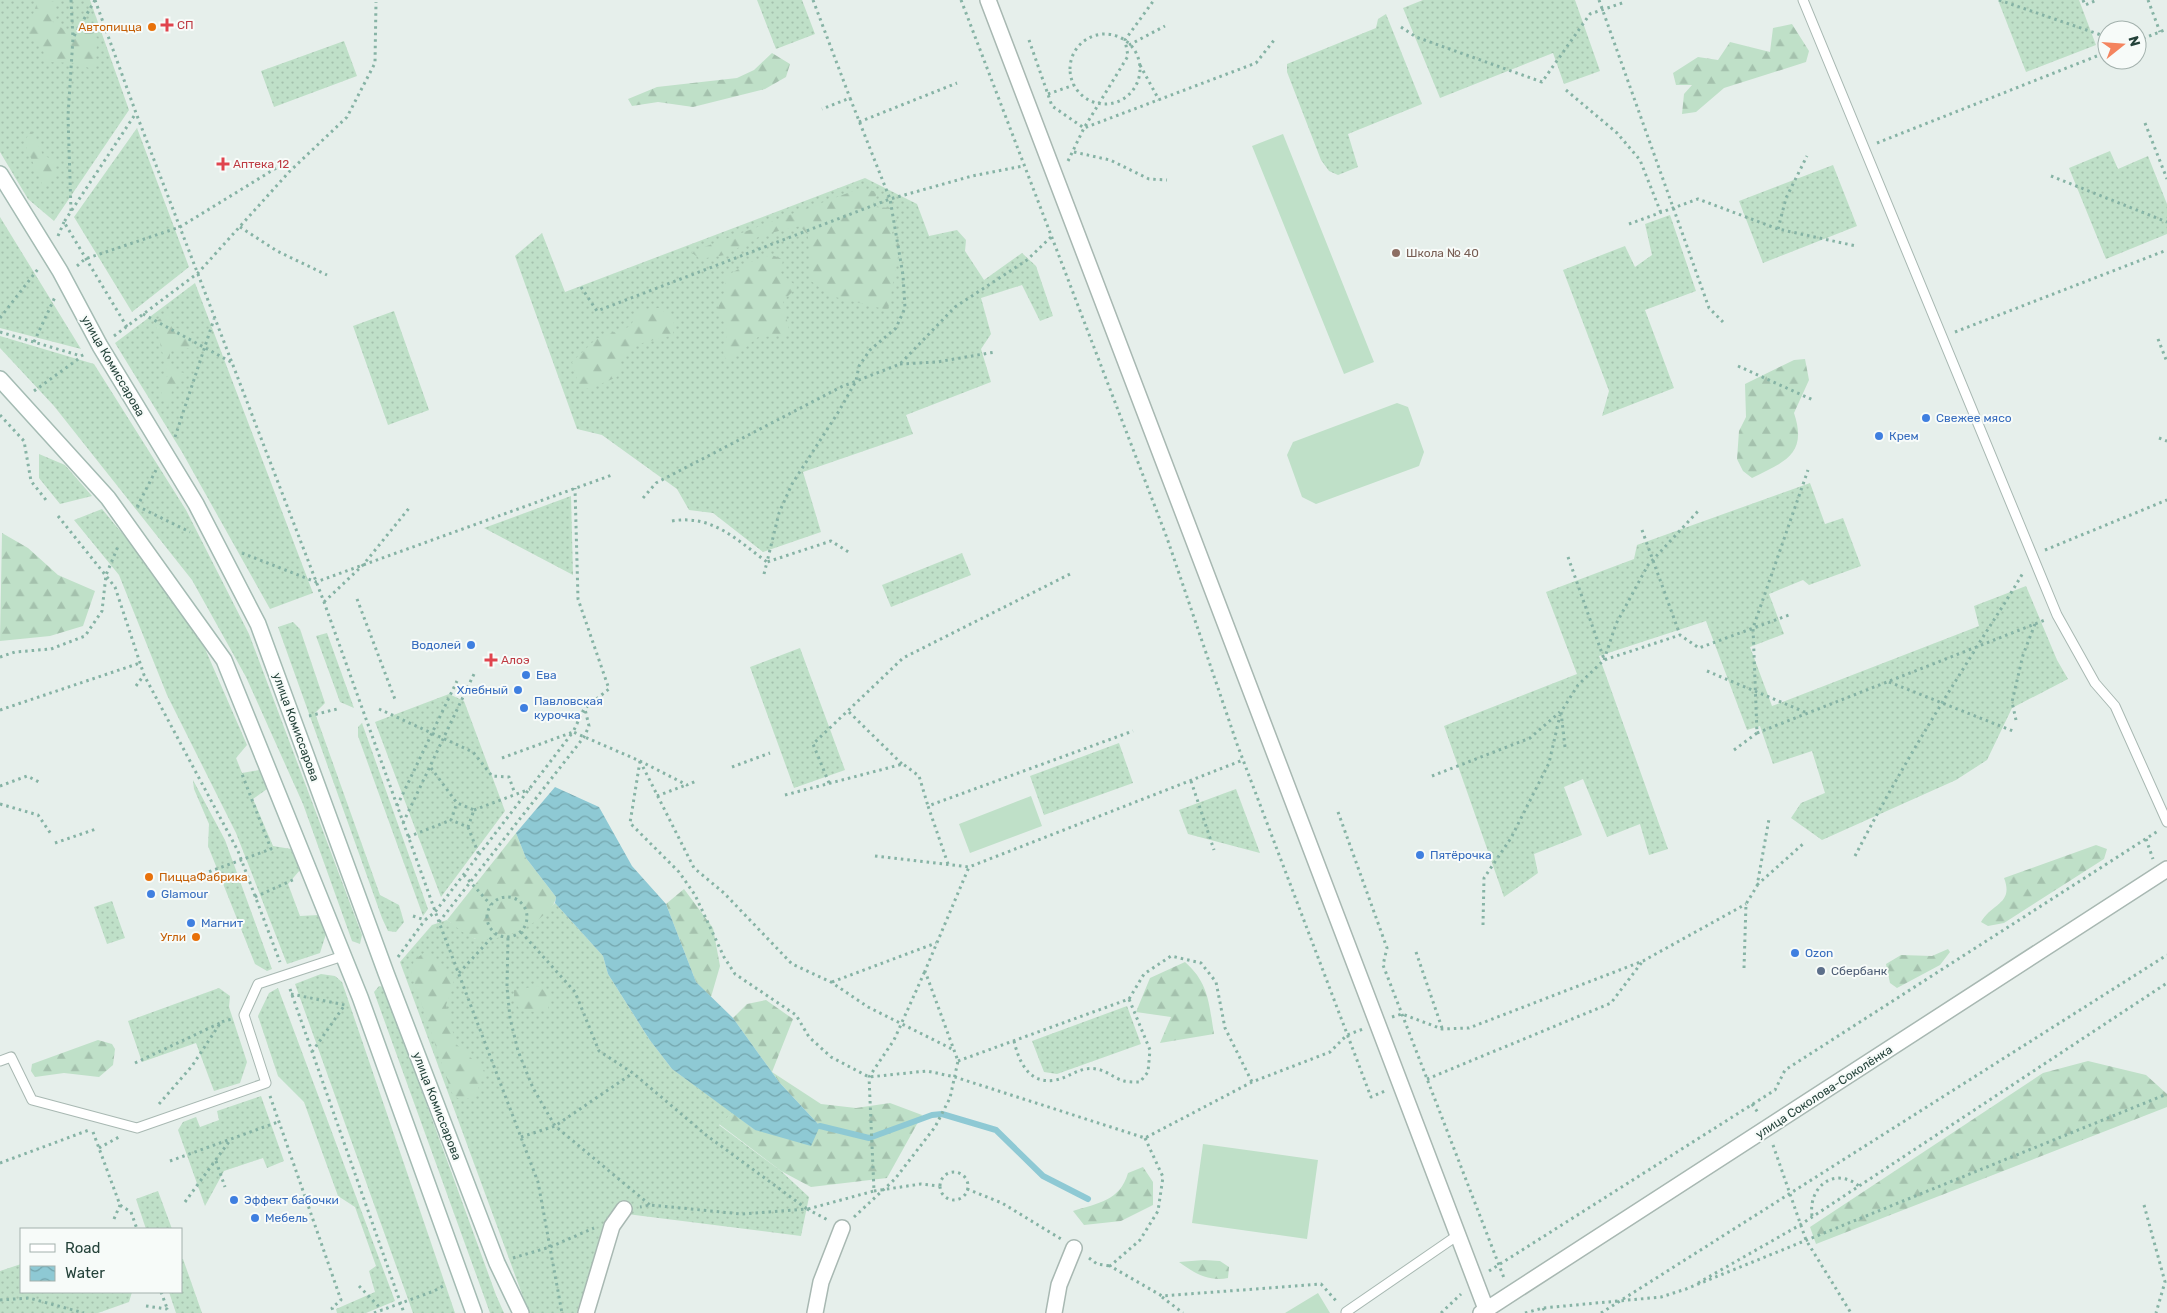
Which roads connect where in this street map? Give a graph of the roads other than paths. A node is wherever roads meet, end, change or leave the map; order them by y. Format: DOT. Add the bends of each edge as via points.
graph roads {
  1 [pos="988,0"];
  2 [pos="1803,0"];
  3 [pos="0,174"];
  4 [pos="0,379"];
  5 [pos="2167,822"];
  6 [pos="2167,869"];
  7 [pos="343,956"];
  8 [pos="0,1061"];
  9 [pos="624,1209"];
  10 [pos="842,1228"];
  11 [pos="1458,1235"];
  12 [pos="1074,1248"];
  13 [pos="1483,1311"];
  14 [pos="1346,1312"];
  15 [pos="474,1313"];
  16 [pos="521,1313"];
  17 [pos="586,1313"];
  18 [pos="815,1313"];
  19 [pos="1054,1313"];
  1 -- 11 [label="street"];
  2 -- 5 [label="lane" via="2057,615 2095,683 2115,706"];
  3 -- 16 [label="street, улица Комиссарова" via="196,504 258,624 497,1263"];
  4 -- 7 [label="street" via="108,498 224,660"];
  6 -- 13 [label="street, улица Соколова-Соколёнка"];
  7 -- 8 [label="lane" via="258,984 244,1015 266,1083 137,1128 32,1100 10,1057"];
  7 -- 15 [label="street"];
  9 -- 17 [label="street" via="612,1226"];
  10 -- 18 [label="street" via="821,1282"];
  11 -- 13 [label="street"];
  11 -- 14 [label="lane"];
  12 -- 19 [label="street" via="1059,1285"];
}
